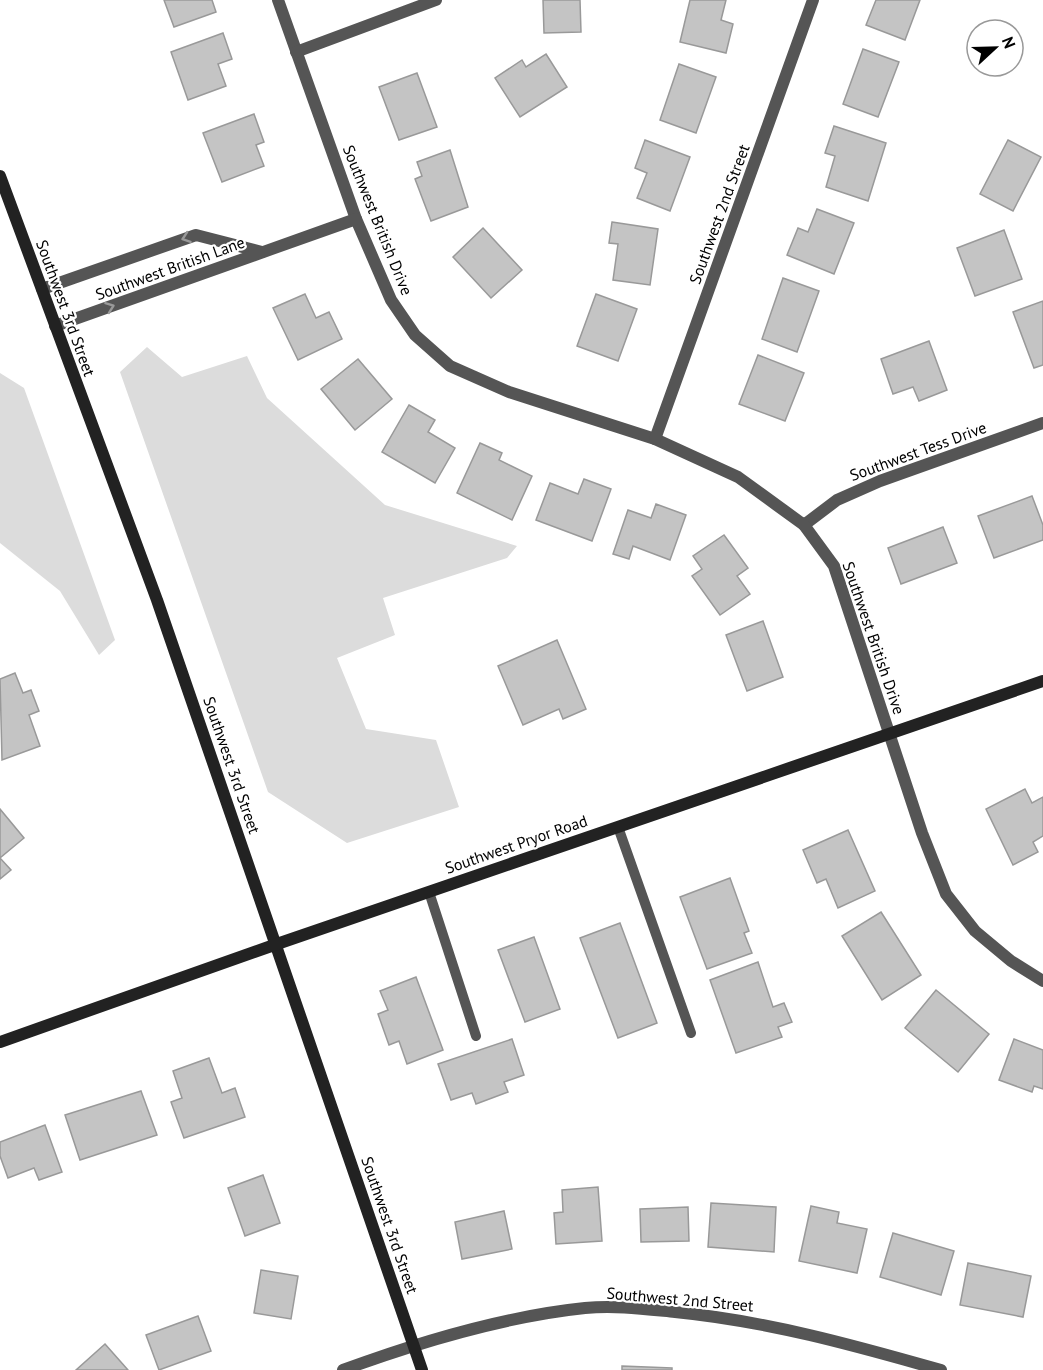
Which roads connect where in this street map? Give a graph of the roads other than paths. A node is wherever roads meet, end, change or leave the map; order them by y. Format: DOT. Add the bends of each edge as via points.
graph roads {
  1 [pos="278,0"];
  2 [pos="436,0"];
  3 [pos="813,0"];
  4 [pos="296,52"];
  5 [pos="0,176"];
  6 [pos="356,219"];
  7 [pos="262,252"];
  8 [pos="42,289"];
  9 [pos="55,326"];
  10 [pos="1043,423"];
  11 [pos="655,439"];
  12 [pos="804,525"];
  13 [pos="1043,681"];
  14 [pos="890,734"];
  15 [pos="618,827"];
  16 [pos="429,892"];
  17 [pos="277,944"];
  18 [pos="1043,981"];
  19 [pos="691,1033"];
  20 [pos="476,1036"];
  21 [pos="0,1042"];
  22 [pos="414,1345"];
  23 [pos="343,1370"];
  24 [pos="422,1370"];
  25 [pos="941,1370"];
  1 -- 4 [label="street, Southwest British Drive"];
  2 -- 4 [label="street"];
  3 -- 11 [label="street, Southwest 2nd Street"];
  4 -- 6 [label="street, Southwest British Drive"];
  5 -- 8 [label="main road, Southwest 3rd Street"];
  6 -- 7 [label="street, Southwest British Lane"];
  6 -- 11 [label="street, Southwest British Drive" via="391,300 415,335 450,366 509,392"];
  7 -- 8 [label="street, Southwest British Lane, one-way" via="196,235"];
  9 -- 7 [label="street, Southwest British Lane, one-way"];
  8 -- 9 [label="main road, Southwest 3rd Street"];
  9 -- 17 [label="main road, Southwest 3rd Street" via="157,600"];
  10 -- 12 [label="street, Southwest Tess Drive" via="879,481 837,500"];
  11 -- 12 [label="street" via="738,477"];
  12 -- 14 [label="street, Southwest British Drive" via="834,566"];
  13 -- 14 [label="main road, Southwest Pryor Road"];
  14 -- 15 [label="main road, Southwest Pryor Road"];
  14 -- 18 [label="street, Southwest British Drive" via="946,894 975,931 1011,962"];
  15 -- 16 [label="main road, Southwest Pryor Road"];
  15 -- 19 [label="lane"];
  16 -- 17 [label="main road, Southwest Pryor Road"];
  16 -- 20 [label="lane"];
  17 -- 21 [label="main road, Southwest Pryor Road"];
  17 -- 22 [label="main road, Southwest 3rd Street"];
  22 -- 23 [label="street, Southwest 2nd Street"];
  22 -- 24 [label="main road, Southwest 3rd Street"];
  22 -- 25 [label="street, Southwest 2nd Street" via="526,1318 585,1308 625,1307 759,1322"];
}
